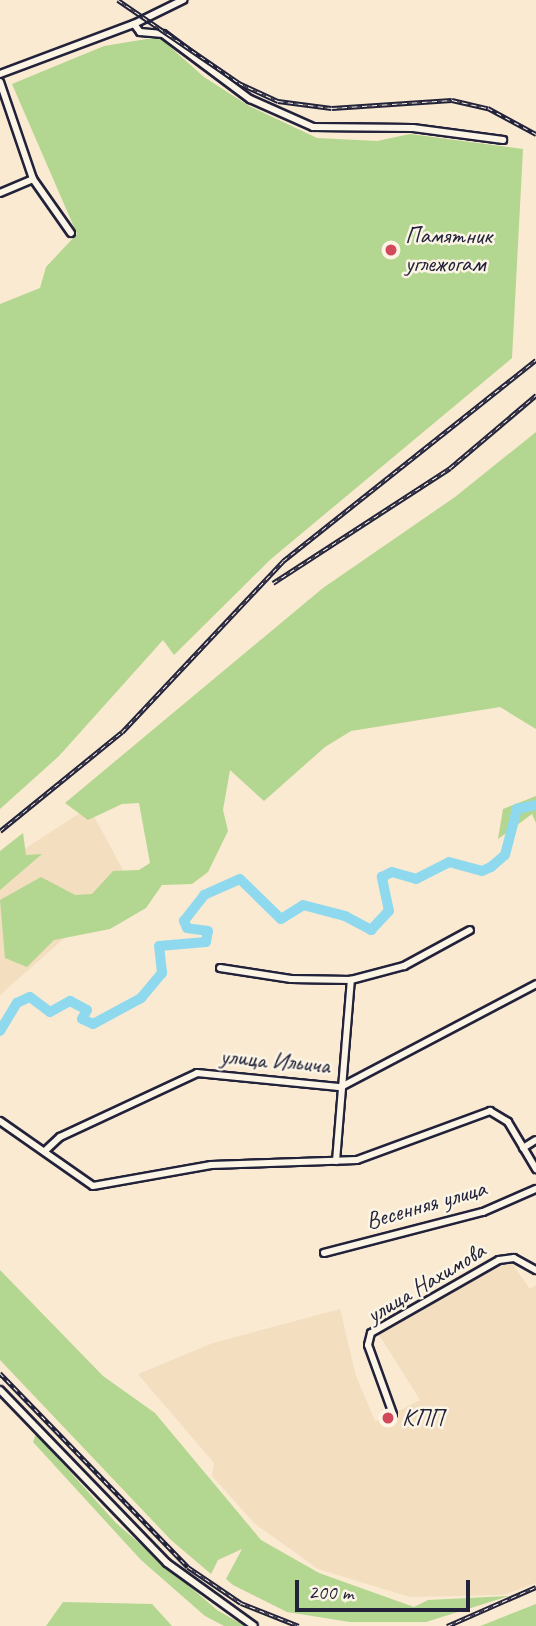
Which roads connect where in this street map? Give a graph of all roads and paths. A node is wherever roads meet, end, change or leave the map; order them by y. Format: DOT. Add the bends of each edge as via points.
graph roads {
  1 [pos="183,0"];
  2 [pos="134,24"];
  3 [pos="0,74"];
  4 [pos="0,82"];
  5 [pos="503,140"];
  6 [pos="33,179"];
  7 [pos="0,192"];
  8 [pos="71,233"];
  9 [pos="470,930"];
  10 [pos="220,968"];
  11 [pos="351,980"];
  12 [pos="536,984"];
  13 [pos="341,1087"];
  14 [pos="0,1121"];
  15 [pos="536,1140"];
  16 [pos="523,1148"];
  17 [pos="46,1150"];
  18 [pos="336,1161"];
  19 [pos="536,1169"];
  20 [pos="536,1189"];
  21 [pos="324,1253"];
  22 [pos="536,1270"];
  23 [pos="0,1390"];
  24 [pos="393,1414"];
  25 [pos="254,1626"];
  1 -- 2 [label="street"];
  2 -- 3 [label="street"];
  2 -- 5 [label="street" via="140,32 163,34 250,99 313,127 336,132 413,128"];
  4 -- 6 [label="street"];
  6 -- 7 [label="street"];
  6 -- 8 [label="street"];
  9 -- 11 [label="street" via="404,966"];
  10 -- 11 [label="street" via="291,979"];
  11 -- 13 [label="street"];
  12 -- 13 [label="street, улица Ильича"];
  13 -- 17 [label="street, улица Ильича" via="197,1073 60,1137"];
  13 -- 18 [label="street"];
  14 -- 17 [label="street"];
  15 -- 16 [label="street"];
  16 -- 18 [label="street" via="508,1122 491,1111 357,1160"];
  16 -- 19 [label="street"];
  17 -- 18 [label="street" via="93,1186 211,1165"];
  20 -- 21 [label="street, Весенняя улица" via="483,1212"];
  22 -- 24 [label="street, улица Нахимова" via="514,1258 499,1261 371,1333 368,1345"];
  23 -- 25 [label="street" via="167,1563"];
}
